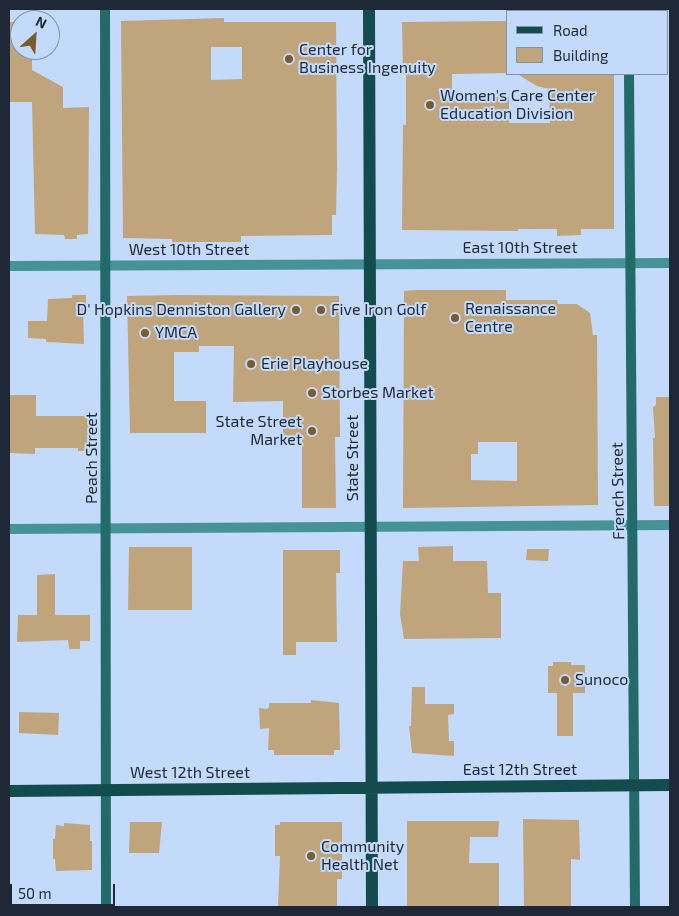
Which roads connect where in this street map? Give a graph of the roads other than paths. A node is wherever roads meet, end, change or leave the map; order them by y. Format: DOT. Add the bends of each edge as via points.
graph roads {
  1 [pos="105,9"];
  2 [pos="369,9"];
  3 [pos="629,75"];
  4 [pos="631,262"];
  5 [pos="670,263"];
  6 [pos="370,264"];
  7 [pos="107,265"];
  8 [pos="9,266"];
  9 [pos="670,525"];
  10 [pos="370,526"];
  11 [pos="634,526"];
  12 [pos="9,529"];
  13 [pos="107,529"];
  14 [pos="670,785"];
  15 [pos="635,786"];
  16 [pos="371,788"];
  17 [pos="105,790"];
  18 [pos="9,791"];
  19 [pos="106,907"];
  20 [pos="372,907"];
  21 [pos="635,907"];
  1 -- 7 [label="main road, Peach Street"];
  2 -- 6 [label="main road, State Street"];
  3 -- 4 [label="main road, French Street"];
  4 -- 5 [label="street, East 10th Street"];
  4 -- 6 [label="street, East 10th Street"];
  4 -- 11 [label="main road, French Street"];
  6 -- 7 [label="street, West 10th Street"];
  6 -- 10 [label="main road, State Street"];
  7 -- 8 [label="street, West 10th Street"];
  7 -- 13 [label="main road, Peach Street"];
  9 -- 11 [label="street"];
  10 -- 11 [label="street"];
  10 -- 13 [label="street"];
  10 -- 16 [label="main road, State Street"];
  11 -- 15 [label="main road, French Street"];
  12 -- 13 [label="street"];
  13 -- 17 [label="main road, Peach Street"];
  14 -- 15 [label="main road, East 12th Street"];
  15 -- 16 [label="main road, East 12th Street"];
  15 -- 21 [label="main road, French Street"];
  16 -- 17 [label="main road, West 12th Street"];
  16 -- 20 [label="main road, State Street"];
  17 -- 18 [label="main road, West 12th Street"];
  17 -- 19 [label="main road, Peach Street"];
}
